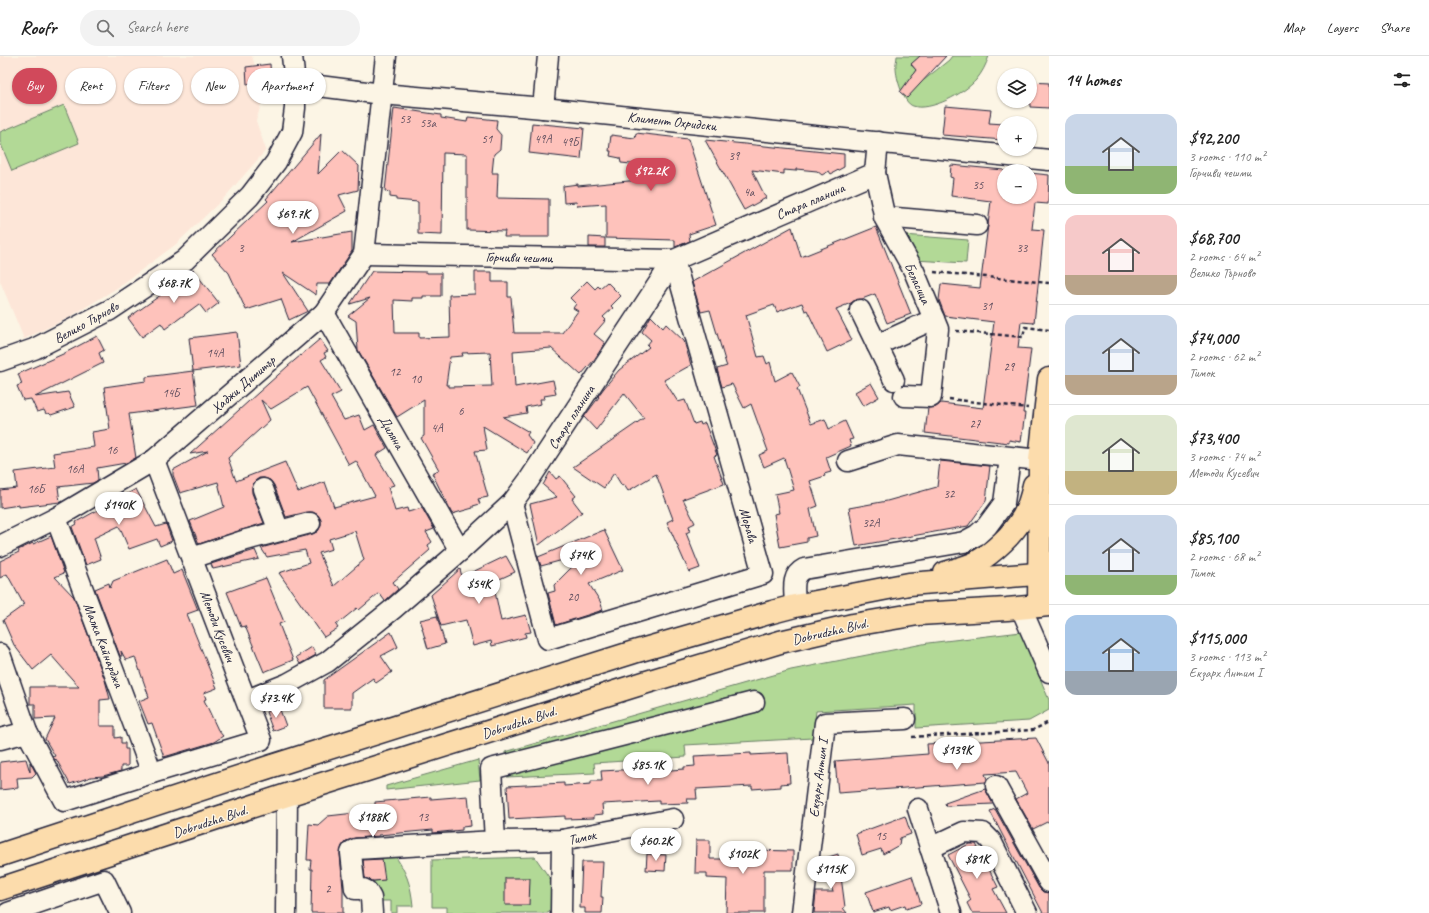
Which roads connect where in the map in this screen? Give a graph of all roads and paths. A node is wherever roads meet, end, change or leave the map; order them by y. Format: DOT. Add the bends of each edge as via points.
graph roads {
  1 [pos="292,56"];
  2 [pos="386,56"];
  3 [pos="548,56"];
  4 [pos="293,68"];
  5 [pos="326,87"];
  6 [pos="382,94"];
  7 [pos="295,104"];
  8 [pos="542,108"];
  9 [pos="878,142"];
  10 [pos="1049,160"];
  11 [pos="875,173"];
  12 [pos="884,218"];
  13 [pos="977,226"];
  14 [pos="364,254"];
  15 [pos="674,260"];
  16 [pos="914,271"];
  17 [pos="1049,283"];
  18 [pos="860,310"];
  19 [pos="324,313"];
  20 [pos="936,324"];
  21 [pos="1049,330"];
  22 [pos="877,345"];
  23 [pos="0,361"];
  24 [pos="1049,379"];
  25 [pos="931,397"];
  26 [pos="1046,410"];
  27 [pos="1010,458"];
  28 [pos="154,460"];
  29 [pos="1040,460"];
  30 [pos="848,461"];
  31 [pos="263,489"];
  32 [pos="512,503"];
  33 [pos="56,518"];
  34 [pos="310,523"];
  35 [pos="279,531"];
  36 [pos="0,546"];
  37 [pos="460,551"];
  38 [pos="192,558"];
  39 [pos="1044,573"];
  40 [pos="908,584"];
  41 [pos="795,606"];
  42 [pos="1036,606"];
  43 [pos="0,654"];
  44 [pos="1049,672"];
  45 [pos="247,700"];
  46 [pos="754,702"];
  47 [pos="905,719"];
  48 [pos="1049,722"];
  49 [pos="27,732"];
  50 [pos="0,739"];
  51 [pos="152,773"];
  52 [pos="996,786"];
  53 [pos="287,796"];
  54 [pos="918,809"];
  55 [pos="672,819"];
  56 [pos="562,840"];
  57 [pos="495,841"];
  58 [pos="930,848"];
  59 [pos="0,855"];
  60 [pos="1049,882"];
  61 [pos="0,889"];
  62 [pos="8,913"];
  63 [pos="120,913"];
  64 [pos="286,913"];
  65 [pos="372,913"];
  66 [pos="561,913"];
  67 [pos="802,913"];
  68 [pos="951,913"];
  69 [pos="1027,913"];
  1 -- 4 [label="street, Велико Търново"];
  2 -- 6 [label="street, Хаджи Димитър"];
  3 -- 8 [label="street"];
  5 -- 6 [label="street, Климент Охридски"];
  6 -- 8 [label="street, Климент Охридски"];
  6 -- 14 [label="street, Хаджи Димитър"];
  7 -- 23 [label="street, Велико Търново" via="292,132 276,162 250,196 185,260 110,310 34,349"];
  8 -- 9 [label="street, Климент Охридски"];
  9 -- 10 [label="street, Климент Охридски"];
  9 -- 11 [label="street"];
  11 -- 12 [label="street, Беласица"];
  11 -- 15 [label="street, Стара планина"];
  12 -- 13 [label="street"];
  12 -- 16 [label="street, Беласица"];
  14 -- 15 [label="street, Горчиви чешми"];
  14 -- 19 [label="street, Хаджи Димитър"];
  15 -- 32 [label="street, Стара планина"];
  15 -- 32 [label="street, Морава" via="762,574 548,639"];
  16 -- 17 [label="path"];
  16 -- 20 [label="street, Беласица"];
  18 -- 22 [label="street"];
  19 -- 28 [label="street, Хаджи Димитър"];
  19 -- 37 [label="street, Диляна"];
  20 -- 21 [label="path" via="1023,337 1025,327"];
  20 -- 22 [label="street"];
  20 -- 25 [label="street, Беласица"];
  22 -- 25 [label="street" via="899,388"];
  24 -- 26 [label="main road"];
  25 -- 26 [label="path"];
  26 -- 29 [label="main road"];
  27 -- 29 [label="street"];
  27 -- 30 [label="street" via="898,445"];
  27 -- 41 [label="street" via="1004,504 992,521 976,535 964,542 804,569 798,572 794,579"];
  28 -- 33 [label="street, Хаджи Димитър"];
  28 -- 38 [label="street, Методи Кусевич"];
  29 -- 39 [label="main road"];
  29 -- 40 [label="main road" via="1032,494 1023,517 995,549 976,562"];
  31 -- 35 [label="street"];
  32 -- 37 [label="street, Стара планина"];
  33 -- 36 [label="street, Хаджи Димитър"];
  33 -- 51 [label="street, Малка Кайнарджа"];
  34 -- 35 [label="street"];
  35 -- 38 [label="street"];
  37 -- 45 [label="street, Стара планина" via="394,609 327,662 287,684"];
  38 -- 45 [label="street, Методи Кусевич"];
  39 -- 40 [label="main road"];
  39 -- 42 [label="main road"];
  40 -- 41 [label="main road"];
  41 -- 59 [label="main road" via="619,657"];
  42 -- 44 [label="street"];
  42 -- 53 [label="main road, Dobrudzha Blvd." via="918,614 853,625 780,642"];
  43 -- 49 [label="street"];
  45 -- 51 [label="street, Методи Кусевич" via="261,740"];
  46 -- 57 [label="street" via="491,769"];
  47 -- 48 [label="path" via="905,737 1033,730"];
  47 -- 67 [label="street, Екзарх Антим I" via="825,723"];
  49 -- 50 [label="street"];
  49 -- 51 [label="street" via="64,801"];
  52 -- 60 [label="street"];
  53 -- 61 [label="main road, Dobrudzha Blvd."];
  53 -- 64 [label="street"];
  54 -- 58 [label="street"];
  55 -- 56 [label="street, Тимок"];
  56 -- 57 [label="street"];
  56 -- 66 [label="street, Тимок"];
  57 -- 65 [label="street" via="352,851 355,889 367,891 371,898"];
  58 -- 68 [label="street"];
  58 -- 69 [label="street" via="964,832 983,833 991,841"];
  62 -- 63 [label="street" via="104,880"];
}
